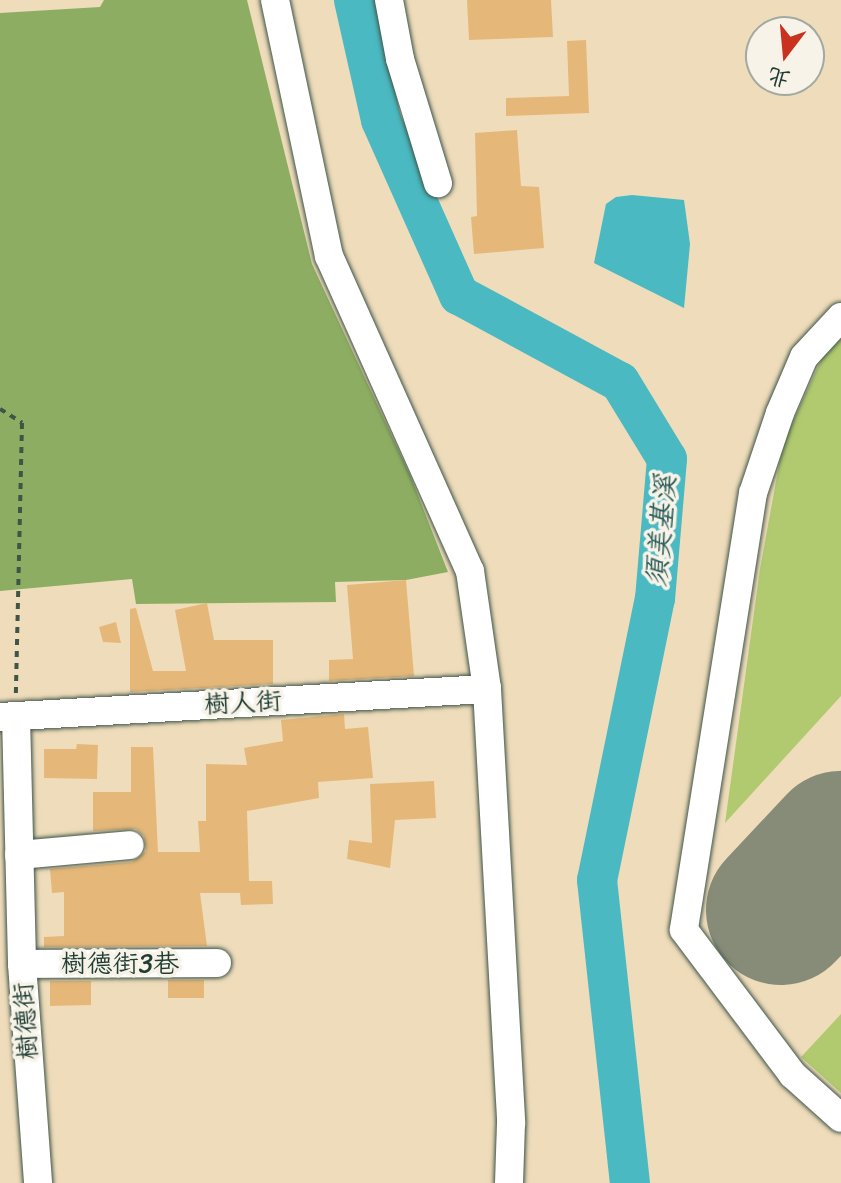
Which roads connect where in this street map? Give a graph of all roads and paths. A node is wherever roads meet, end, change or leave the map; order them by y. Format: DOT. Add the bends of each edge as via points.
graph roads {
  1 [pos="275,0"];
  2 [pos="389,0"];
  3 [pos="438,183"];
  4 [pos="841,317"];
  5 [pos="0,409"];
  6 [pos="487,689"];
  7 [pos="8,716"];
  8 [pos="130,845"];
  9 [pos="19,855"];
  10 [pos="217,963"];
  11 [pos="22,964"];
  12 [pos="841,1118"];
  13 [pos="38,1183"];
  14 [pos="509,1183"];
  1 -- 6 [label="street" via="329,256 470,571"];
  2 -- 3 [label="street" via="400,59"];
  4 -- 12 [label="street" via="804,357 753,493 684,930 793,1075"];
  5 -- 7 [label="path" via="22,423"];
  6 -- 7 [label="street, 樹人街"];
  6 -- 14 [label="street" via="511,1123"];
  7 -- 9 [label="street, 樹德街"];
  8 -- 9 [label="street"];
  9 -- 11 [label="street, 樹德街"];
  10 -- 11 [label="street, 樹德街3巷"];
  11 -- 13 [label="street, 樹德街"];
}
